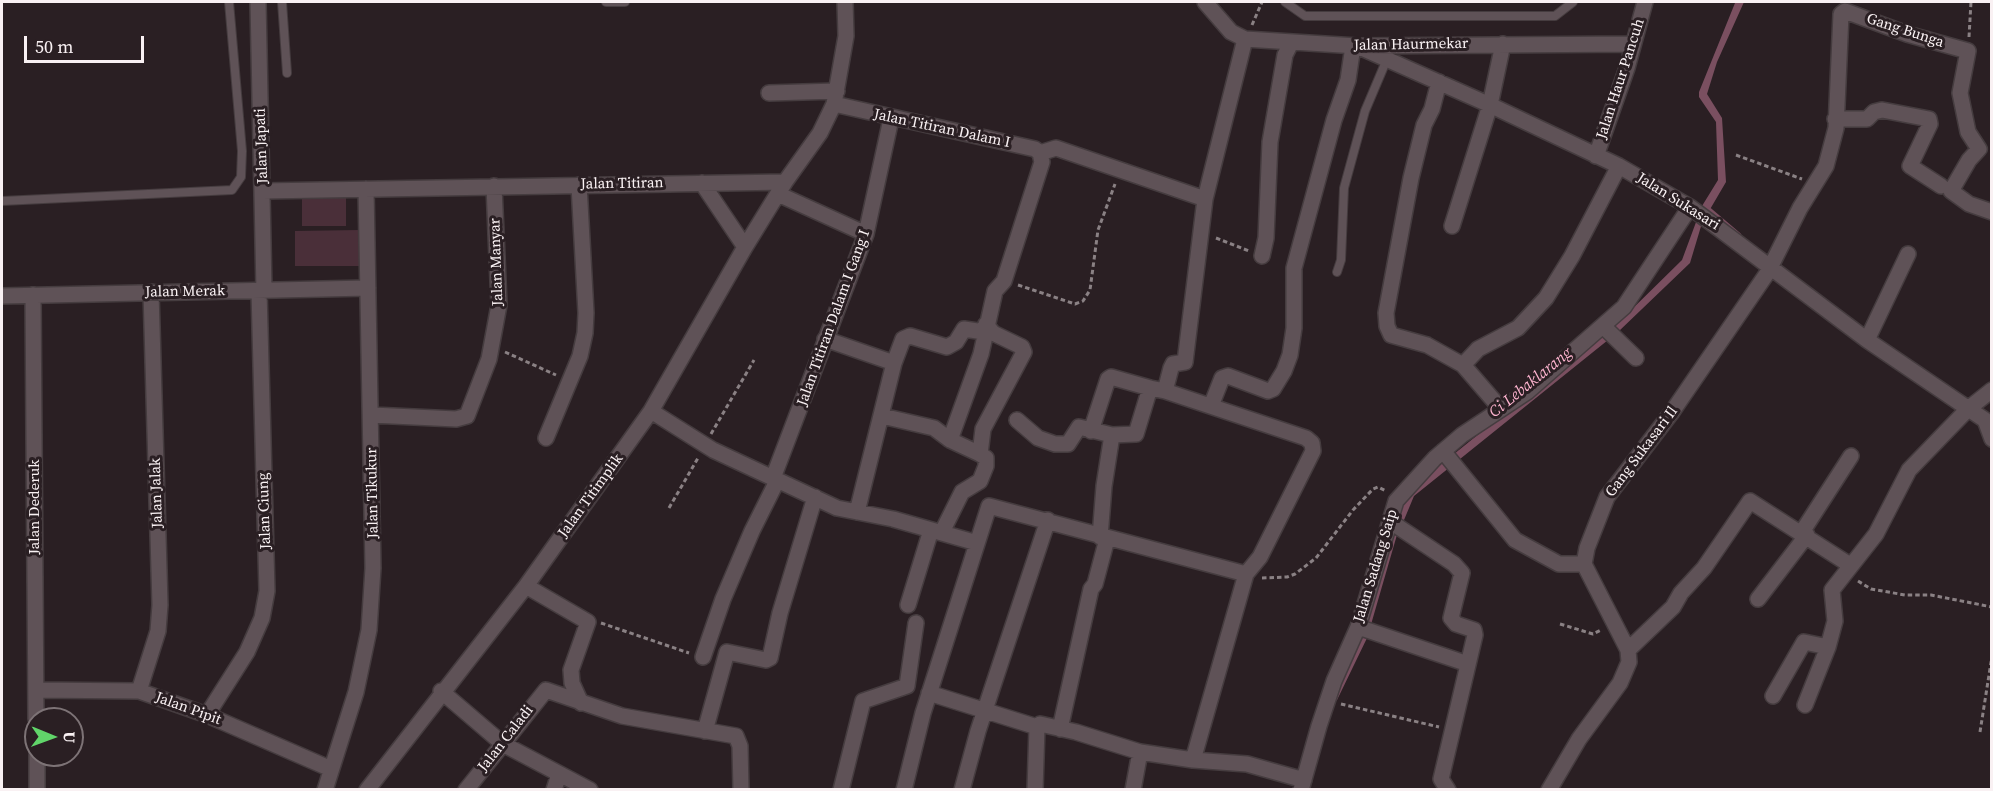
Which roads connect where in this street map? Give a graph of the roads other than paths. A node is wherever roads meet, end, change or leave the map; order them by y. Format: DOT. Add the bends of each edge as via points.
graph roads {
  1 [pos="229,2"];
  2 [pos="258,2"];
  3 [pos="282,2"];
  4 [pos="606,2"];
  5 [pos="625,2"];
  6 [pos="845,2"];
  7 [pos="1205,2"];
  8 [pos="1285,2"];
  9 [pos="1573,2"];
  10 [pos="1645,2"];
  11 [pos="1248,33"];
  12 [pos="1291,43"];
  13 [pos="1503,44"];
  14 [pos="1634,44"];
  15 [pos="1355,46"];
  16 [pos="1387,59"];
  17 [pos="287,73"];
  18 [pos="1439,82"];
  19 [pos="769,93"];
  20 [pos="836,97"];
  21 [pos="1490,105"];
  22 [pos="891,119"];
  23 [pos="1835,119"];
  24 [pos="261,134"];
  25 [pos="242,136"];
  26 [pos="1596,156"];
  27 [pos="1041,157"];
  28 [pos="1619,166"];
  29 [pos="702,183"];
  30 [pos="579,185"];
  31 [pos="494,186"];
  32 [pos="1941,186"];
  33 [pos="782,188"];
  34 [pos="366,189"];
  35 [pos="263,191"];
  36 [pos="1205,199"];
  37 [pos="2,201"];
  38 [pos="1692,208"];
  39 [pos="1992,212"];
  40 [pos="1452,226"];
  41 [pos="866,234"];
  42 [pos="745,247"];
  43 [pos="1908,254"];
  44 [pos="1262,256"];
  45 [pos="1771,268"];
  46 [pos="1337,272"];
  47 [pos="368,288"];
  48 [pos="262,291"];
  49 [pos="151,292"];
  50 [pos="33,295"];
  51 [pos="2,296"];
  52 [pos="985,328"];
  53 [pos="1608,331"];
  54 [pos="825,339"];
  55 [pos="1867,340"];
  56 [pos="1636,358"];
  57 [pos="894,363"];
  58 [pos="1463,365"];
  59 [pos="1157,389"];
  60 [pos="1992,390"];
  61 [pos="1211,406"];
  62 [pos="1501,409"];
  63 [pos="1968,409"];
  64 [pos="651,411"];
  65 [pos="372,415"];
  66 [pos="882,416"];
  67 [pos="1017,420"];
  68 [pos="1988,421"];
  69 [pos="1091,430"];
  70 [pos="1112,435"];
  71 [pos="546,438"];
  72 [pos="1992,439"];
  73 [pos="950,440"];
  74 [pos="980,454"];
  75 [pos="1851,456"];
  76 [pos="1449,458"];
  77 [pos="775,479"];
  78 [pos="815,497"];
  79 [pos="857,512"];
  80 [pos="1048,520"];
  81 [pos="1396,525"];
  82 [pos="937,531"];
  83 [pos="1804,534"];
  84 [pos="1104,538"];
  85 [pos="976,543"];
  86 [pos="1584,564"];
  87 [pos="1847,568"];
  88 [pos="1246,574"];
  89 [pos="526,586"];
  90 [pos="1758,599"];
  91 [pos="908,605"];
  92 [pos="916,622"];
  93 [pos="1364,629"];
  94 [pos="1828,647"];
  95 [pos="1628,650"];
  96 [pos="703,657"];
  97 [pos="1468,664"];
  98 [pos="36,690"];
  99 [pos="138,691"];
  100 [pos="441,692"];
  101 [pos="929,693"];
  102 [pos="1773,696"];
  103 [pos="581,703"];
  104 [pos="1805,705"];
  105 [pos="36,707"];
  106 [pos="207,716"];
  107 [pos="1037,727"];
  108 [pos="1060,729"];
  109 [pos="705,731"];
  110 [pos="503,744"];
  111 [pos="1140,752"];
  112 [pos="1192,760"];
  113 [pos="37,767"];
  114 [pos="331,769"];
  115 [pos="559,774"];
  116 [pos="1303,785"];
  117 [pos="37,789"];
  118 [pos="325,789"];
  119 [pos="368,789"];
  120 [pos="466,789"];
  121 [pos="554,789"];
  122 [pos="590,789"];
  123 [pos="741,789"];
  124 [pos="841,789"];
  125 [pos="904,789"];
  126 [pos="962,789"];
  127 [pos="1035,789"];
  128 [pos="1132,789"];
  129 [pos="1448,789"];
  130 [pos="1549,789"];
  1 -- 25 [label="lane"];
  2 -- 24 [label="street, Jalan Japati"];
  3 -- 17 [label="lane"];
  4 -- 5 [label="lane"];
  6 -- 20 [label="street" via="846,36"];
  7 -- 11 [label="street" via="1232,32"];
  8 -- 9 [label="lane" via="1305,16 1555,16"];
  10 -- 14 [label="street, Jalan Haur Pancuh"];
  11 -- 12 [label="street, Jalan Haurmekar"];
  11 -- 36 [label="street"];
  12 -- 15 [label="street, Jalan Haurmekar"];
  12 -- 44 [label="street" via="1285,55 1269,142"];
  13 -- 14 [label="street, Jalan Haurmekar"];
  13 -- 15 [label="street, Jalan Haurmekar"];
  13 -- 21 [label="street"];
  14 -- 26 [label="street, Jalan Haur Pancuh"];
  15 -- 16 [label="street, Jalan Sukasari"];
  15 -- 61 [label="street" via="1294,268 1294,328 1284,371 1268,391 1228,376 1222,378"];
  16 -- 18 [label="street, Jalan Sukasari"];
  16 -- 46 [label="lane" via="1365,111 1344,188"];
  18 -- 21 [label="street, Jalan Sukasari"];
  18 -- 58 [label="street" via="1411,178 1386,326 1391,335 1427,345"];
  19 -- 20 [label="street, Jalan Titiran Dalam I"];
  20 -- 22 [label="street, Jalan Titiran Dalam I"];
  20 -- 33 [label="street" via="820,133"];
  21 -- 26 [label="street, Jalan Sukasari"];
  21 -- 40 [label="street"];
  22 -- 27 [label="street, Jalan Titiran Dalam I" via="1035,149"];
  22 -- 41 [label="street, Jalan Titiran Dalam I Gang I"];
  23 -- 32 [label="street" via="1867,119 1882,110 1929,119 1910,166"];
  23 -- 39 [label="street, Gang Bunga" via="1840,14 1845,10 1907,34 1968,51 1960,93 1968,132 1979,149 1951,191 1969,204"];
  23 -- 45 [label="street, Gang Bunga" via="1827,165"];
  24 -- 25 [label="lane"];
  24 -- 35 [label="street, Jalan Japati"];
  25 -- 37 [label="lane" via="241,177 232,190"];
  26 -- 28 [label="street, Jalan Sukasari"];
  27 -- 36 [label="street, Jalan Titiran Dalam I" via="1056,148"];
  27 -- 52 [label="street" via="1004,281 995,291"];
  28 -- 38 [label="street, Jalan Sukasari"];
  28 -- 58 [label="street" via="1546,298 1518,328 1478,349"];
  29 -- 30 [label="street, Jalan Titiran"];
  29 -- 33 [label="street, Jalan Titiran"];
  29 -- 42 [label="street"];
  30 -- 31 [label="street, Jalan Titiran"];
  30 -- 71 [label="street" via="586,313 580,356"];
  31 -- 34 [label="street, Jalan Titiran"];
  31 -- 65 [label="street, Jalan Manyar" via="499,305 492,346 467,416 456,419"];
  33 -- 41 [label="street"];
  33 -- 42 [label="street, Jalan Titimplik"];
  34 -- 35 [label="street, Jalan Titiran"];
  34 -- 47 [label="street, Jalan Tikukur"];
  35 -- 48 [label="street, Jalan Japati"];
  36 -- 59 [label="street" via="1185,362 1173,364"];
  38 -- 45 [label="street, Jalan Sukasari"];
  38 -- 53 [label="street, Jalan Sadang Saip"];
  41 -- 54 [label="street, Jalan Titiran Dalam I Gang I"];
  42 -- 64 [label="street, Jalan Titimplik"];
  43 -- 55 [label="street"];
  45 -- 55 [label="street, Jalan Sukasari"];
  45 -- 86 [label="street, Gang Sukasari Il" via="1672,412 1607,497"];
  47 -- 48 [label="street, Jalan Merak"];
  47 -- 65 [label="street, Jalan Tikukur"];
  48 -- 49 [label="street, Jalan Merak"];
  48 -- 106 [label="street, Jalan Ciung" via="267,591 262,618 247,652"];
  49 -- 50 [label="street, Jalan Merak"];
  49 -- 99 [label="street, Jalan Jalak" via="160,605 158,631"];
  50 -- 51 [label="street, Jalan Merak"];
  50 -- 98 [label="street, Jalan Dederuk"];
  52 -- 57 [label="street" via="964,329 956,342 947,346 906,336"];
  52 -- 73 [label="street" via="981,354"];
  52 -- 74 [label="street" via="1022,346 1024,352 983,429"];
  53 -- 56 [label="street"];
  53 -- 62 [label="street, Jalan Sadang Saip"];
  54 -- 57 [label="street"];
  54 -- 77 [label="street, Jalan Titiran Dalam I Gang I"];
  55 -- 63 [label="street, Jalan Sukasari"];
  57 -- 66 [label="street"];
  58 -- 62 [label="street"];
  59 -- 61 [label="street"];
  59 -- 69 [label="street" via="1108,379"];
  59 -- 70 [label="street" via="1138,432"];
  60 -- 63 [label="street"];
  61 -- 88 [label="street" via="1312,443 1305,471 1260,556"];
  62 -- 76 [label="street, Jalan Sadang Saip"];
  63 -- 68 [label="street, Jalan Sukasari"];
  63 -- 87 [label="street" via="1909,471 1876,534"];
  64 -- 77 [label="street" via="712,450"];
  64 -- 89 [label="street, Jalan Titimplik"];
  65 -- 114 [label="street, Jalan Tikukur" via="373,568 369,630 356,692"];
  66 -- 73 [label="street" via="934,428"];
  66 -- 79 [label="street"];
  67 -- 69 [label="street" via="1038,438 1055,444 1068,444 1076,428"];
  68 -- 72 [label="street"];
  69 -- 70 [label="street"];
  70 -- 84 [label="street" via="1104,486"];
  73 -- 74 [label="street"];
  74 -- 82 [label="street" via="986,458 984,474 962,492"];
  75 -- 83 [label="street"];
  76 -- 81 [label="street, Jalan Sadang Saip" via="1396,501"];
  76 -- 86 [label="street" via="1515,540 1559,564"];
  77 -- 78 [label="street"];
  77 -- 96 [label="street, Jalan Titiran Dalam I Gang I" via="723,599"];
  78 -- 79 [label="street"];
  78 -- 109 [label="street" via="770,658 727,652"];
  79 -- 82 [label="street"];
  80 -- 84 [label="street"];
  80 -- 85 [label="street" via="989,506"];
  80 -- 126 [label="street"];
  81 -- 93 [label="street, Jalan Sadang Saip"];
  81 -- 97 [label="street" via="1462,573 1451,618 1475,632"];
  82 -- 85 [label="street"];
  82 -- 91 [label="street"];
  83 -- 87 [label="street"];
  83 -- 90 [label="street"];
  83 -- 95 [label="street" via="1750,501 1673,607"];
  84 -- 88 [label="street"];
  84 -- 108 [label="street"];
  85 -- 101 [label="street"];
  86 -- 95 [label="street"];
  87 -- 94 [label="street" via="1832,590 1835,621"];
  88 -- 112 [label="street"];
  89 -- 100 [label="street, Jalan Titimplik"];
  89 -- 103 [label="street" via="588,622 570,670"];
  92 -- 124 [label="street" via="907,686 862,701"];
  93 -- 97 [label="street"];
  93 -- 116 [label="street, Jalan Sadang Saip" via="1334,681"];
  94 -- 102 [label="street" via="1804,642"];
  94 -- 104 [label="street"];
  95 -- 130 [label="street" via="1629,662 1620,683"];
  97 -- 129 [label="street" via="1441,779"];
  98 -- 99 [label="street, Jalan Pipit"];
  98 -- 105 [label="street, Jalan Dederuk"];
  99 -- 106 [label="street, Jalan Pipit"];
  100 -- 110 [label="street"];
  100 -- 119 [label="street, Jalan Titimplik"];
  101 -- 107 [label="street"];
  101 -- 125 [label="street"];
  103 -- 109 [label="street" via="622,716"];
  103 -- 110 [label="street, Jalan Caladi" via="546,690"];
  106 -- 114 [label="street, Jalan Pipit"];
  107 -- 108 [label="street"];
  107 -- 127 [label="street"];
  108 -- 111 [label="street"];
  109 -- 123 [label="street" via="731,734 739,740"];
  110 -- 115 [label="street"];
  110 -- 120 [label="street, Jalan Caladi"];
  111 -- 112 [label="street"];
  111 -- 128 [label="street"];
  112 -- 116 [label="street" via="1247,764"];
  113 -- 117 [label="street"];
  114 -- 118 [label="street, Jalan Tikukur"];
  115 -- 121 [label="street"];
  115 -- 122 [label="street"];
}
